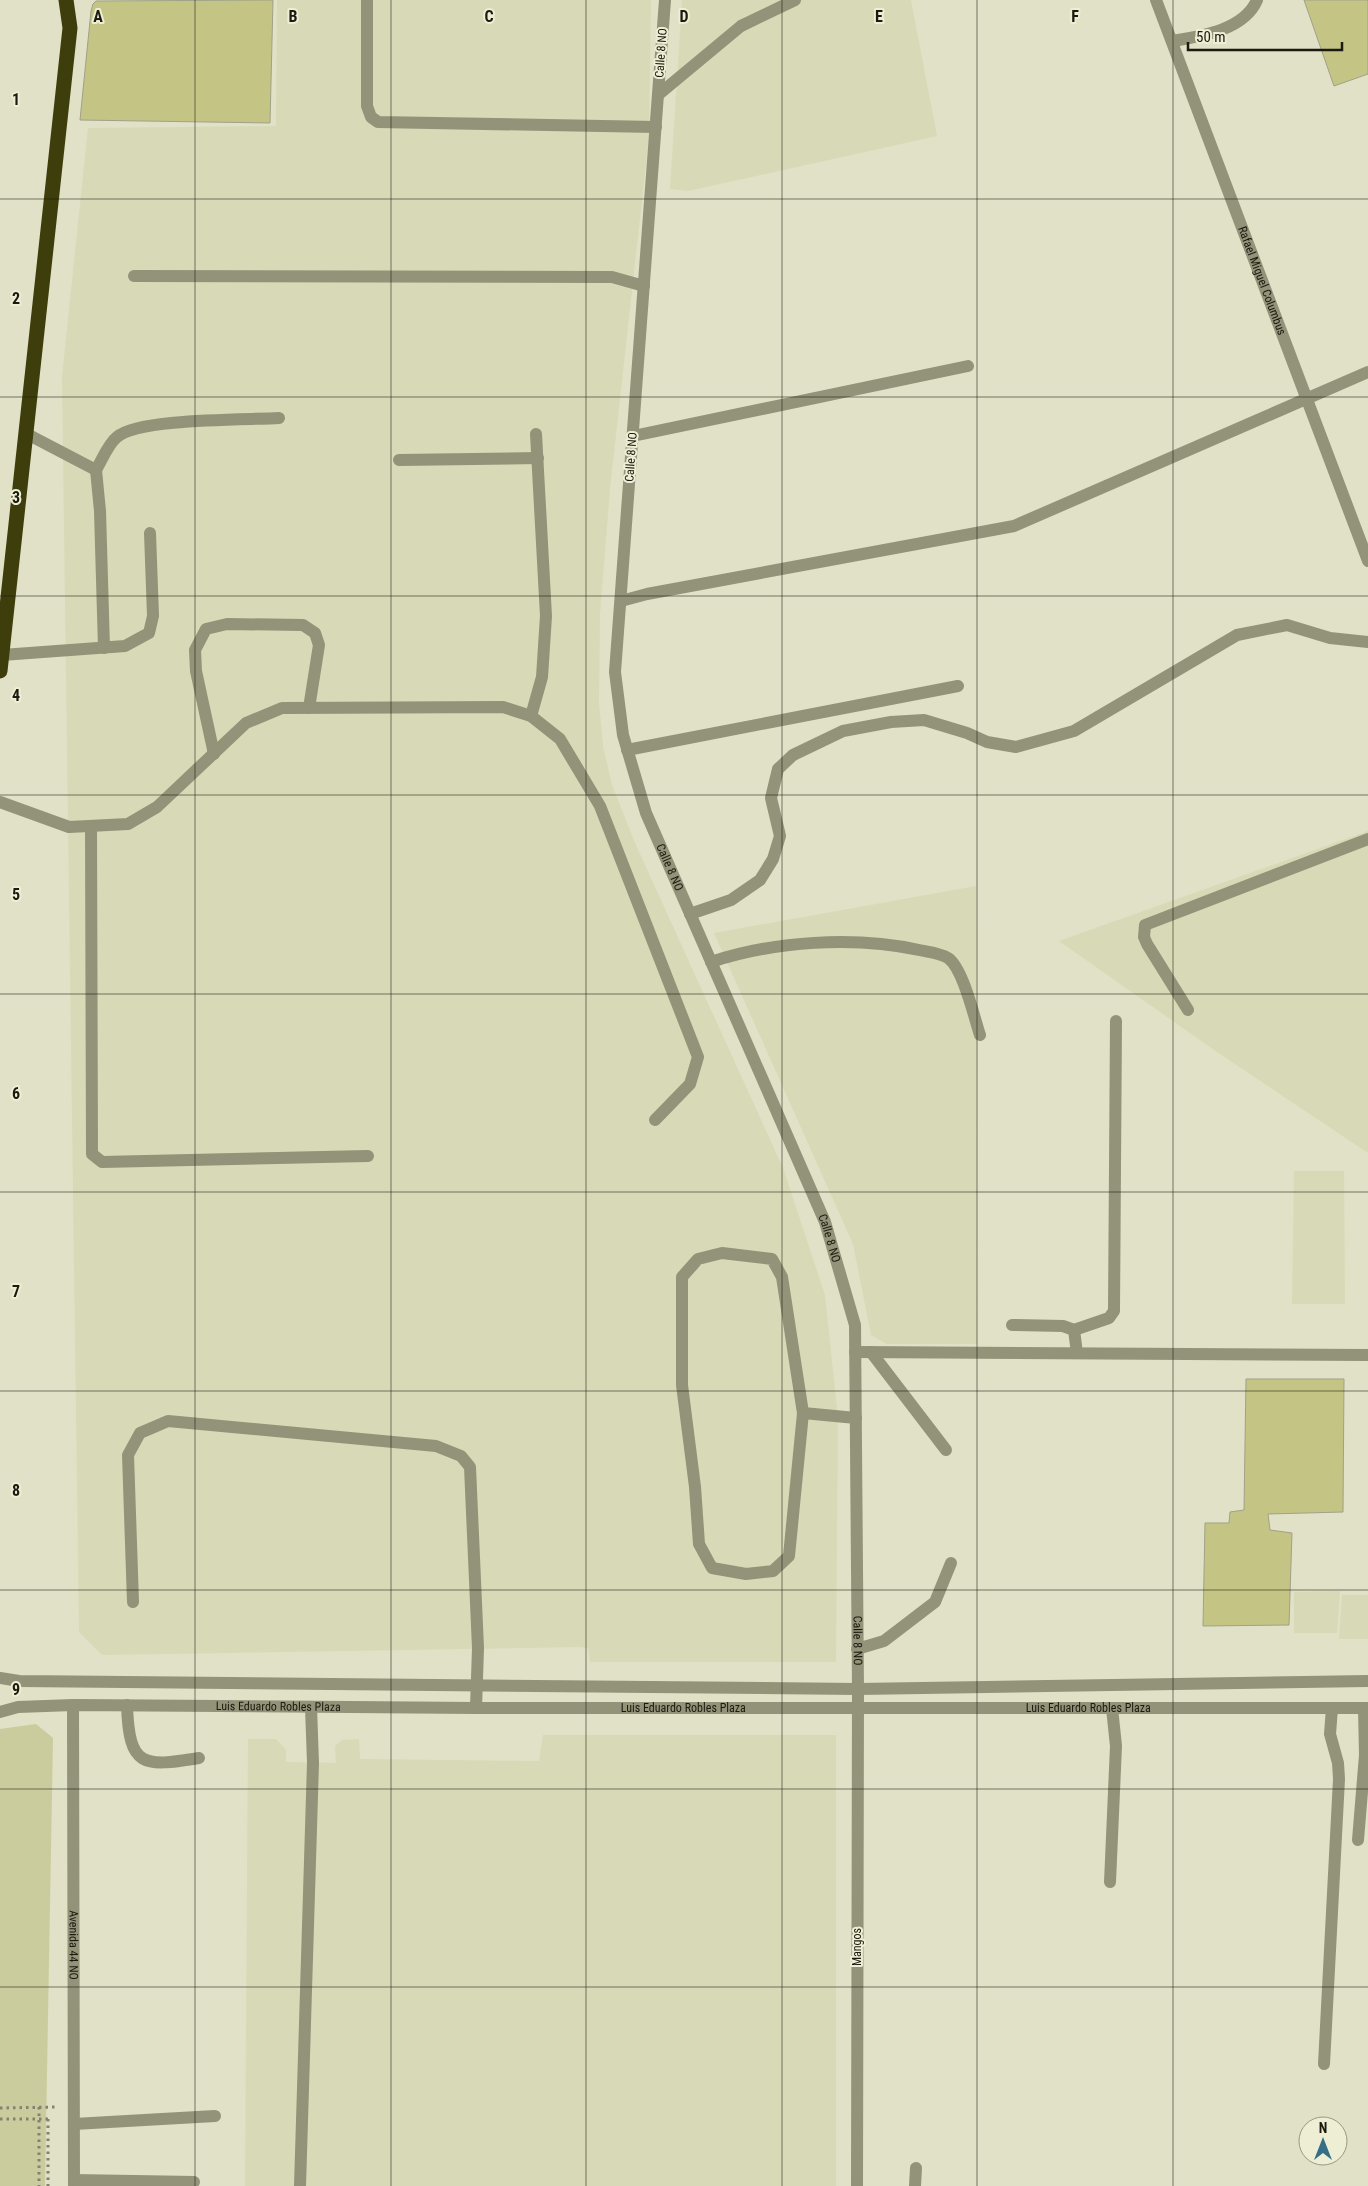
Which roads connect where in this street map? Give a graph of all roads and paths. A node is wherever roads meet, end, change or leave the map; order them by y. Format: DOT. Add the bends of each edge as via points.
graph roads {
  1 [pos="66,0"];
  2 [pos="367,0"];
  3 [pos="665,0"];
  4 [pos="795,0"];
  5 [pos="1156,0"];
  6 [pos="1257,0"];
  7 [pos="1172,41"];
  8 [pos="658,95"];
  9 [pos="656,128"];
  10 [pos="134,276"];
  11 [pos="644,286"];
  12 [pos="968,366"];
  13 [pos="1368,372"];
  14 [pos="1307,400"];
  15 [pos="279,418"];
  16 [pos="27,434"];
  17 [pos="536,434"];
  18 [pos="633,436"];
  19 [pos="538,458"];
  20 [pos="399,460"];
  21 [pos="96,470"];
  22 [pos="150,533"];
  23 [pos="1368,561"];
  24 [pos="621,601"];
  25 [pos="1368,642"];
  26 [pos="104,648"];
  27 [pos="2,655"];
  28 [pos="0,671"];
  29 [pos="958,686"];
  30 [pos="308,708"];
  31 [pos="531,716"];
  32 [pos="627,750"];
  33 [pos="214,754"];
  34 [pos="0,802"];
  35 [pos="90,826"];
  36 [pos="1368,839"];
  37 [pos="690,914"];
  38 [pos="711,962"];
  39 [pos="1188,1010"];
  40 [pos="1116,1021"];
  41 [pos="980,1035"];
  42 [pos="655,1120"];
  43 [pos="368,1156"];
  44 [pos="1012,1325"];
  45 [pos="1074,1330"];
  46 [pos="855,1352"];
  47 [pos="871,1352"];
  48 [pos="1077,1353"];
  49 [pos="1368,1355"];
  50 [pos="803,1413"];
  51 [pos="856,1418"];
  52 [pos="946,1450"];
  53 [pos="951,1563"];
  54 [pos="133,1602"];
  55 [pos="857,1650"];
  56 [pos="0,1678"];
  57 [pos="1368,1681"];
  58 [pos="476,1685"];
  59 [pos="858,1689"];
  60 [pos="73,1705"];
  61 [pos="127,1706"];
  62 [pos="311,1707"];
  63 [pos="476,1708"];
  64 [pos="858,1708"];
  65 [pos="1112,1708"];
  66 [pos="1332,1708"];
  67 [pos="1366,1708"];
  68 [pos="0,1712"];
  69 [pos="1366,1755"];
  70 [pos="199,1758"];
  71 [pos="1358,1840"];
  72 [pos="1110,1882"];
  73 [pos="1324,2064"];
  74 [pos="39,2107"];
  75 [pos="74,2107"];
  76 [pos="0,2108"];
  77 [pos="215,2116"];
  78 [pos="0,2119"];
  79 [pos="74,2124"];
  80 [pos="916,2168"];
  81 [pos="194,2182"];
  82 [pos="74,2183"];
  83 [pos="39,2186"];
  84 [pos="48,2186"];
  85 [pos="300,2186"];
  86 [pos="857,2186"];
  87 [pos="915,2186"];
  1 -- 16 [label="highway" via="70,28"];
  2 -- 9 [label="street" via="367,106 371,117 378,122"];
  3 -- 8 [label="street, Calle 8 NO"];
  4 -- 8 [label="street" via="741,26"];
  5 -- 7 [label="street, Rafael Miguel Columbus"];
  6 -- 7 [label="street" via="1252,12 1214,33"];
  7 -- 14 [label="street, Rafael Miguel Columbus"];
  8 -- 9 [label="street, Calle 8 NO"];
  9 -- 11 [label="street, Calle 8 NO"];
  10 -- 11 [label="street" via="612,277"];
  11 -- 18 [label="street, Calle 8 NO"];
  12 -- 18 [label="street"];
  13 -- 14 [label="street"];
  14 -- 23 [label="street, Rafael Miguel Columbus"];
  14 -- 24 [label="street" via="1014,526"];
  15 -- 21 [label="street" via="138,428 117,437"];
  16 -- 21 [label="street"];
  16 -- 27 [label="highway"];
  17 -- 19 [label="street"];
  18 -- 24 [label="street, Calle 8 NO"];
  19 -- 20 [label="street"];
  19 -- 31 [label="street" via="546,616 542,677"];
  21 -- 26 [label="street"];
  22 -- 26 [label="street" via="153,616 149,633 125,646"];
  24 -- 32 [label="street, Calle 8 NO" via="615,672"];
  25 -- 37 [label="street" via="1330,638 1287,625 1237,636 1074,731 1016,747 987,742 924,720 843,731 793,755 778,769 771,798 780,836 773,859 760,880 731,900"];
  26 -- 27 [label="street"];
  27 -- 28 [label="highway"];
  29 -- 32 [label="street"];
  30 -- 31 [label="street" via="503,707"];
  30 -- 33 [label="street" via="282,708 246,723"];
  30 -- 33 [label="street" via="319,645 315,633 303,625 227,624 206,629 194,650"];
  31 -- 42 [label="street" via="560,739 600,806 698,1056 690,1084"];
  32 -- 37 [label="street, Calle 8 NO" via="646,813"];
  33 -- 35 [label="street" via="157,808 128,824"];
  34 -- 35 [label="street" via="69,826"];
  35 -- 43 [label="street" via="92,1154 102,1162"];
  36 -- 39 [label="street" via="1145,925 1147,944"];
  37 -- 38 [label="street, Calle 8 NO"];
  38 -- 41 [label="street" via="735,954 829,941 905,947 933,953 949,958 959,972"];
  38 -- 46 [label="street, Calle 8 NO" via="826,1222 855,1325"];
  40 -- 45 [label="street" via="1114,1311 1109,1318"];
  44 -- 45 [label="street" via="1063,1326"];
  45 -- 48 [label="street"];
  46 -- 47 [label="street"];
  46 -- 51 [label="street, Calle 8 NO"];
  47 -- 48 [label="street"];
  47 -- 52 [label="street"];
  48 -- 49 [label="street"];
  50 -- 50 [label="street" via="782,1277 772,1259 722,1253 698,1259 682,1277 682,1385 700,1544 712,1568 746,1574 773,1571 789,1556"];
  50 -- 51 [label="street"];
  51 -- 55 [label="street, Calle 8 NO"];
  53 -- 55 [label="street" via="935,1602 884,1641"];
  54 -- 58 [label="street" via="128,1455 140,1433 168,1421 436,1446 461,1456 470,1467 478,1648"];
  55 -- 59 [label="street, Calle 8 NO"];
  56 -- 58 [label="street, Luis Eduardo Robles Plaza" via="20,1681"];
  57 -- 59 [label="street, Luis Eduardo Robles Plaza"];
  58 -- 59 [label="street, Luis Eduardo Robles Plaza"];
  58 -- 63 [label="street"];
  59 -- 64 [label="street, Calle 8 NO"];
  60 -- 61 [label="street, Luis Eduardo Robles Plaza"];
  60 -- 68 [label="street, Luis Eduardo Robles Plaza" via="18,1707"];
  60 -- 75 [label="street, Avenida 44 NO"];
  61 -- 62 [label="street, Luis Eduardo Robles Plaza"];
  61 -- 70 [label="street" via="128,1733 140,1758 166,1763"];
  62 -- 63 [label="street, Luis Eduardo Robles Plaza"];
  62 -- 85 [label="street" via="313,1763"];
  63 -- 64 [label="street, Luis Eduardo Robles Plaza"];
  64 -- 65 [label="street, Luis Eduardo Robles Plaza"];
  64 -- 86 [label="street, Mangos"];
  65 -- 66 [label="street, Luis Eduardo Robles Plaza"];
  65 -- 72 [label="street" via="1116,1746"];
  66 -- 67 [label="street, Luis Eduardo Robles Plaza"];
  66 -- 73 [label="street" via="1330,1734 1339,1779"];
  67 -- 69 [label="street"];
  69 -- 71 [label="street"];
  74 -- 75 [label="path"];
  74 -- 76 [label="path"];
  74 -- 83 [label="path"];
  75 -- 79 [label="street, Avenida 44 NO"];
  77 -- 79 [label="street"];
  78 -- 84 [label="path, bridge" via="48,2119"];
  79 -- 82 [label="street, Avenida 44 NO"];
  80 -- 87 [label="street"];
  81 -- 82 [label="street"];
}
